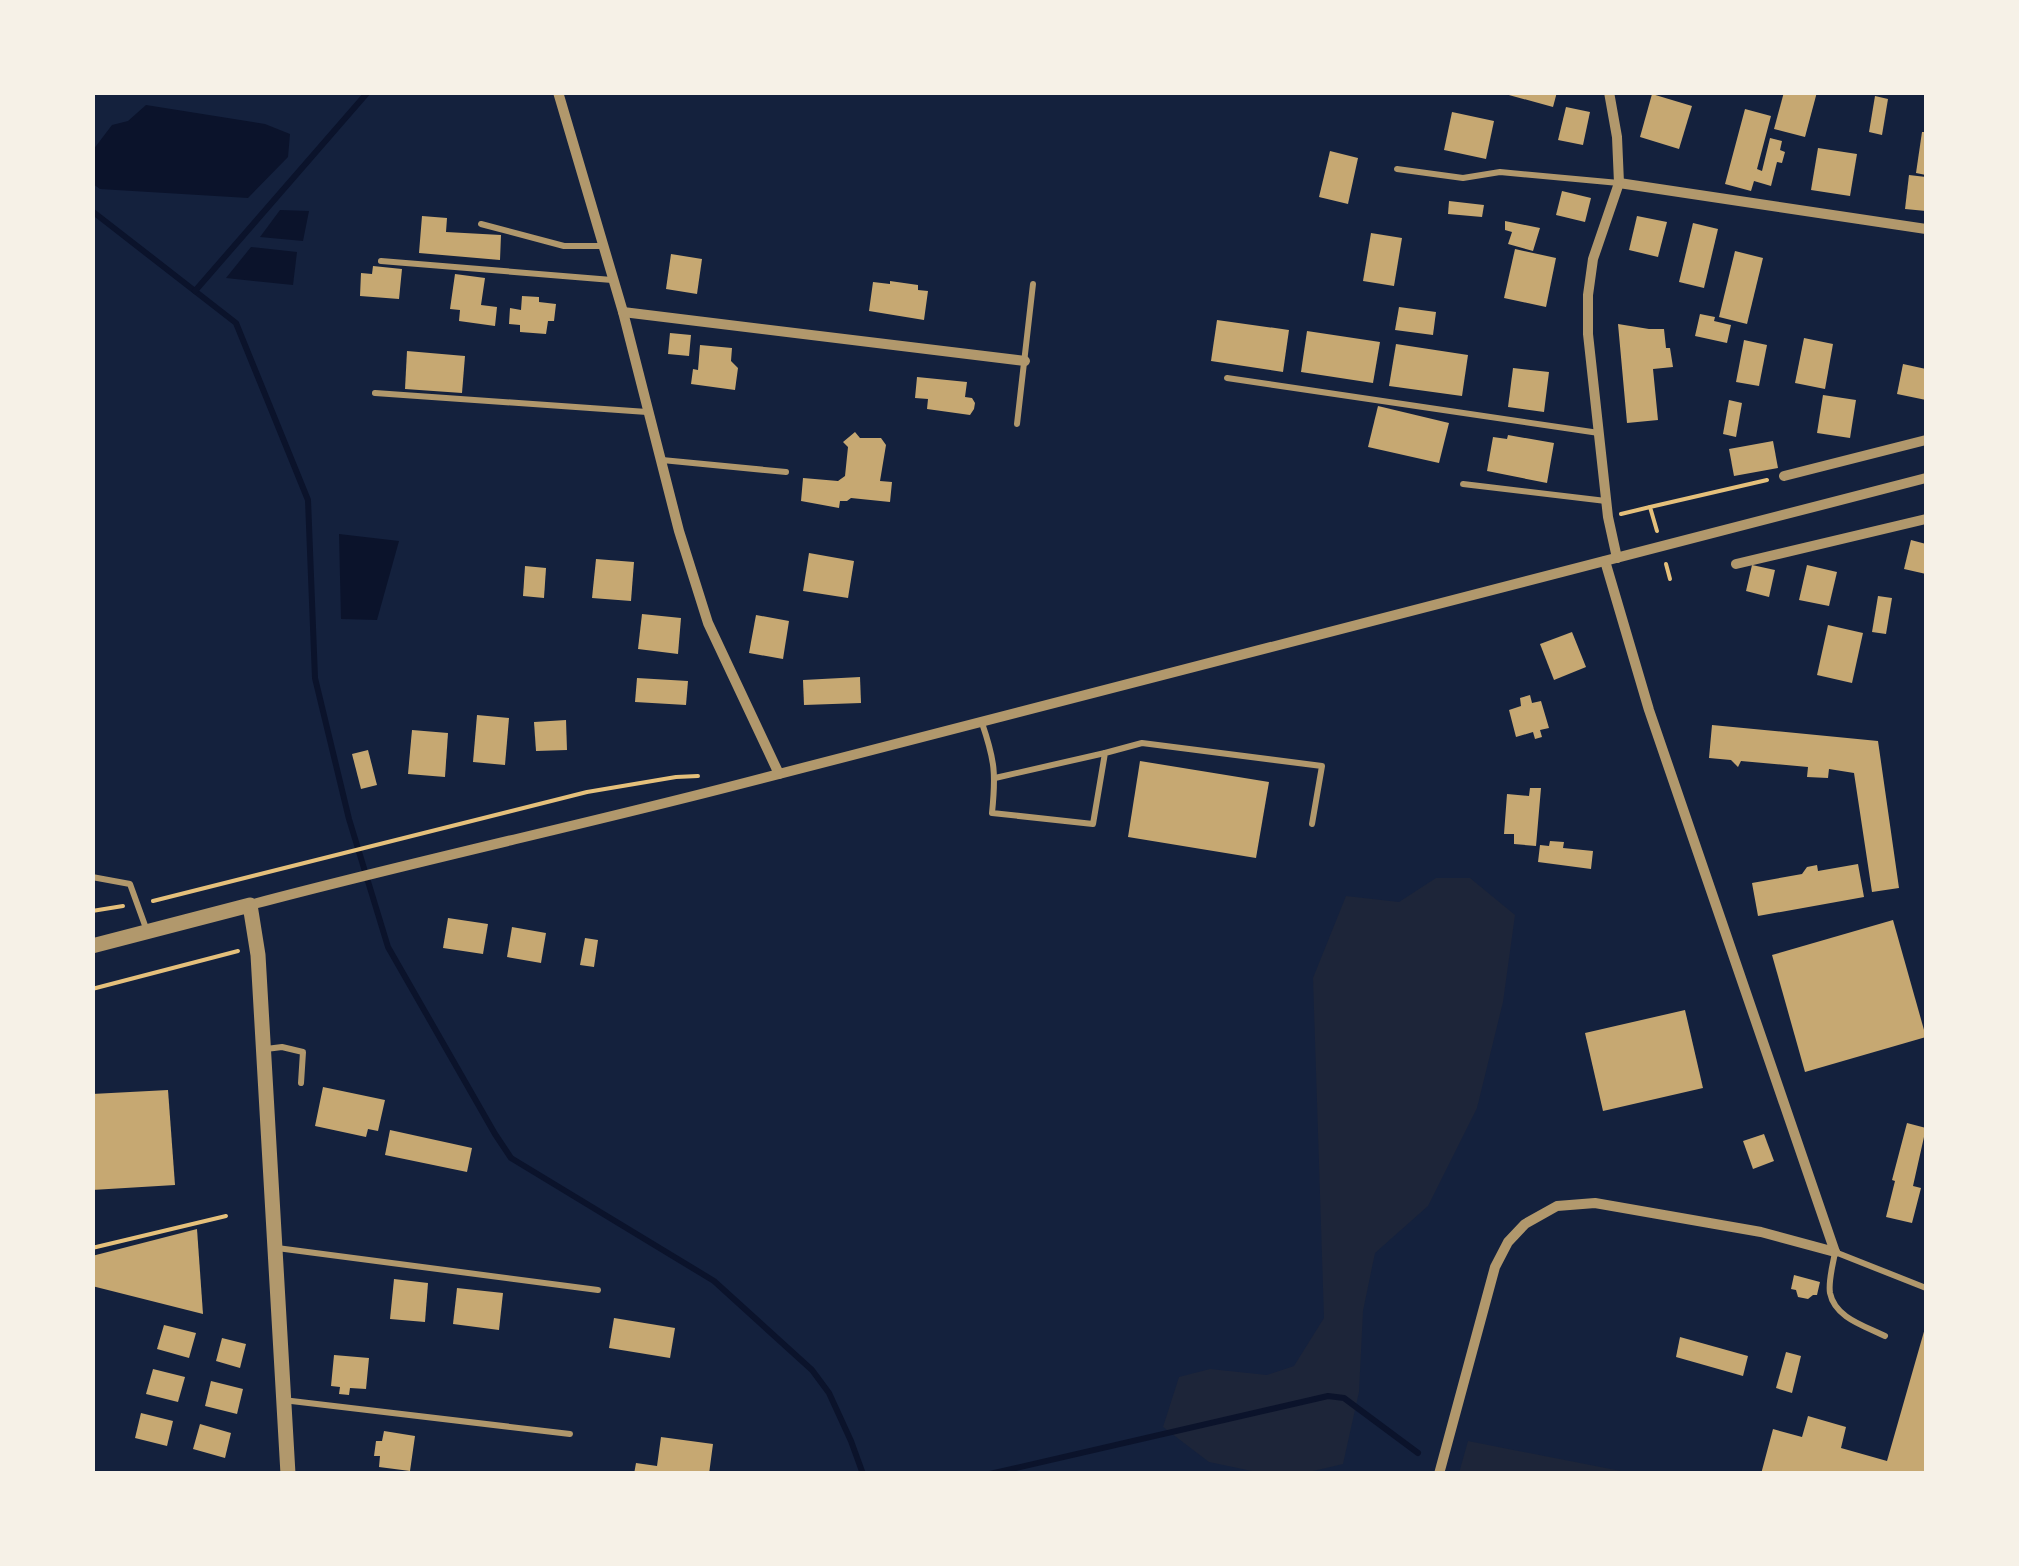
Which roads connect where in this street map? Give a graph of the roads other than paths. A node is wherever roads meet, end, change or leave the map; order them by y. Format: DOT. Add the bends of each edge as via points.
graph roads {
  1 [pos="558,92"];
  2 [pos="1609,92"];
  3 [pos="1396,169"];
  4 [pos="1619,183"];
  5 [pos="481,224"];
  6 [pos="1926,230"];
  7 [pos="603,246"];
  8 [pos="381,261"];
  9 [pos="613,280"];
  10 [pos="1033,284"];
  11 [pos="623,312"];
  12 [pos="1025,361"];
  13 [pos="1227,378"];
  14 [pos="374,393"];
  15 [pos="649,412"];
  16 [pos="1017,424"];
  17 [pos="1600,433"];
  18 [pos="1926,440"];
  19 [pos="661,460"];
  20 [pos="786,472"];
  21 [pos="1784,476"];
  22 [pos="1926,478"];
  23 [pos="1463,484"];
  24 [pos="1606,500"];
  25 [pos="1926,519"];
  26 [pos="1611,560"];
  27 [pos="1736,564"];
  28 [pos="982,724"];
  29 [pos="1105,753"];
  30 [pos="779,774"];
  31 [pos="995,778"];
  32 [pos="1312,824"];
  33 [pos="92,877"];
  34 [pos="250,905"];
  35 [pos="147,930"];
  36 [pos="92,946"];
  37 [pos="262,1049"];
  38 [pos="301,1083"];
  39 [pos="274,1248"];
  40 [pos="1835,1252"];
  41 [pos="1926,1288"];
  42 [pos="598,1290"];
  43 [pos="1886,1336"];
  44 [pos="282,1400"];
  45 [pos="570,1434"];
  46 [pos="288,1474"];
  47 [pos="1439,1474"];
  1 -- 7 [label="street"];
  2 -- 4 [label="street"];
  3 -- 4 [label="lane"];
  4 -- 6 [label="street"];
  4 -- 17 [label="street" via="1588,295"];
  5 -- 7 [label="lane" via="564,246"];
  7 -- 9 [label="street"];
  8 -- 9 [label="lane"];
  9 -- 11 [label="street"];
  10 -- 12 [label="lane"];
  11 -- 12 [label="street"];
  11 -- 15 [label="street"];
  12 -- 16 [label="lane"];
  13 -- 17 [label="lane"];
  14 -- 15 [label="lane"];
  15 -- 19 [label="street"];
  17 -- 24 [label="street"];
  18 -- 21 [label="street"];
  19 -- 20 [label="lane"];
  19 -- 30 [label="street" via="708,624"];
  22 -- 26 [label="street"];
  23 -- 24 [label="lane"];
  24 -- 26 [label="street"];
  25 -- 27 [label="street"];
  26 -- 28 [label="street"];
  26 -- 40 [label="street" via="1650,710"];
  28 -- 30 [label="street"];
  28 -- 31 [label="lane"];
  29 -- 31 [label="lane"];
  29 -- 31 [label="lane" via="1093,824 992,813"];
  29 -- 32 [label="lane" via="1142,744 1322,766"];
  30 -- 34 [label="street"];
  33 -- 35 [label="lane" via="130,884"];
  34 -- 35 [label="street"];
  34 -- 37 [label="street"];
  35 -- 36 [label="street"];
  37 -- 38 [label="lane" via="303,1052"];
  37 -- 39 [label="street"];
  39 -- 42 [label="lane"];
  39 -- 44 [label="street"];
  40 -- 41 [label="lane"];
  40 -- 43 [label="lane" via="1829,1290 1834,1302 1842,1314"];
  40 -- 47 [label="street" via="1596,1202 1558,1206 1526,1224 1494,1267"];
  44 -- 45 [label="lane"];
  44 -- 46 [label="street"];
}
